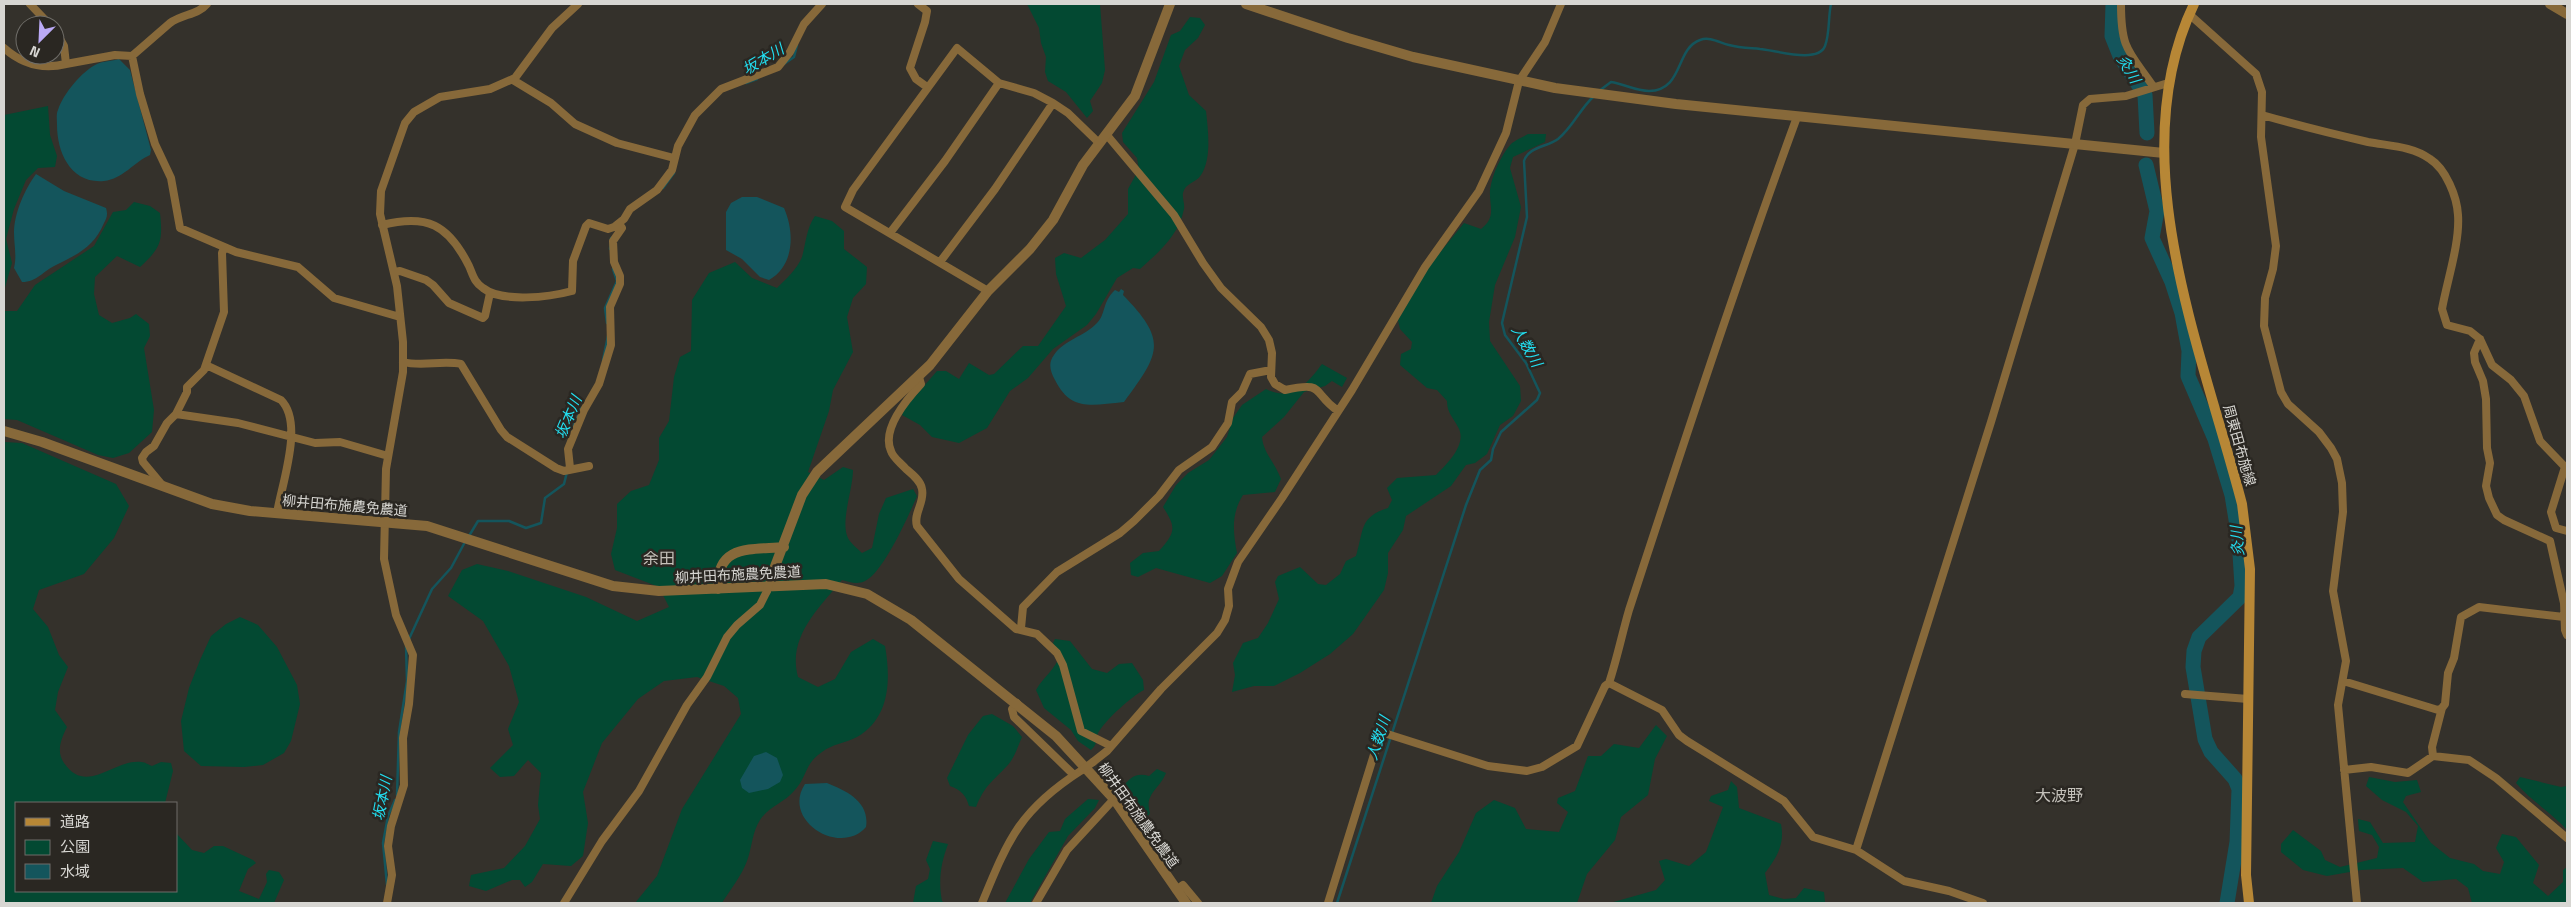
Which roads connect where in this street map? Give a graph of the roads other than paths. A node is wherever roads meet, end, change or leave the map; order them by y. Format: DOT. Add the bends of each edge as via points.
graph roads {
  1 [pos="30,4"];
  2 [pos="207,4"];
  3 [pos="578,4"];
  4 [pos="822,4"];
  5 [pos="918,4"];
  6 [pos="1170,4"];
  7 [pos="1246,4"];
  8 [pos="1561,4"];
  9 [pos="2121,4"];
  10 [pos="2550,4"];
  11 [pos="2192,9"];
  12 [pos="2567,14"];
  13 [pos="40,15"];
  14 [pos="4,48"];
  15 [pos="65,55"];
  16 [pos="132,56"];
  17 [pos="66,64"];
  18 [pos="513,80"];
  19 [pos="1520,81"];
  20 [pos="999,83"];
  21 [pos="2168,83"];
  22 [pos="927,87"];
  23 [pos="2151,87"];
  24 [pos="1053,103"];
  25 [pos="2262,115"];
  26 [pos="1797,117"];
  27 [pos="1106,134"];
  28 [pos="1099,143"];
  29 [pos="2075,144"];
  30 [pos="2164,153"];
  31 [pos="674,158"];
  32 [pos="619,224"];
  33 [pos="382,226"];
  34 [pos="890,233"];
  35 [pos="224,248"];
  36 [pos="940,262"];
  37 [pos="394,272"];
  38 [pos="988,291"];
  39 [pos="490,293"];
  40 [pos="400,318"];
  41 [pos="2480,339"];
  42 [pos="403,362"];
  43 [pos="206,365"];
  44 [pos="1271,370"];
  45 [pos="919,377"];
  46 [pos="1338,411"];
  47 [pos="176,414"];
  48 [pos="4,431"];
  49 [pos="290,438"];
  50 [pos="388,456"];
  51 [pos="589,466"];
  52 [pos="570,468"];
  53 [pos="2566,468"];
  54 [pos="164,486"];
  55 [pos="277,513"];
  56 [pos="384,521"];
  57 [pos="2567,531"];
  58 [pos="784,547"];
  59 [pos="771,577"];
  60 [pos="718,589"];
  61 [pos="2564,617"];
  62 [pos="1021,628"];
  63 [pos="2567,635"];
  64 [pos="2343,681"];
  65 [pos="1609,682"];
  66 [pos="2187,694"];
  67 [pos="2248,699"];
  68 [pos="1016,703"];
  69 [pos="2442,708"];
  70 [pos="1111,746"];
  71 [pos="2433,756"];
  72 [pos="2344,770"];
  73 [pos="1074,775"];
  74 [pos="1114,799"];
  75 [pos="2567,838"];
  76 [pos="1856,850"];
  77 [pos="1176,890"];
  78 [pos="387,903"];
  79 [pos="564,903"];
  80 [pos="982,903"];
  81 [pos="1036,903"];
  82 [pos="1186,903"];
  83 [pos="1198,903"];
  84 [pos="1328,903"];
  85 [pos="1983,903"];
  86 [pos="2249,903"];
  87 [pos="2357,903"];
  1 -- 13 [label="street"];
  2 -- 16 [label="street" via="199,11 170,22"];
  3 -- 18 [label="street" via="552,28"];
  4 -- 31 [label="street" via="804,24 790,52 778,67 721,89 706,103 685,130"];
  5 -- 22 [label="street" via="927,11 910,68 916,79"];
  6 -- 27 [label="street" via="1136,96"];
  7 -- 19 [label="street" via="1404,54"];
  8 -- 19 [label="street" via="1545,42"];
  9 -- 23 [label="street" via="2124,45"];
  10 -- 12 [label="street"];
  11 -- 21 [label="main road, 周東田布施線"];
  11 -- 25 [label="street" via="2252,68 2262,92"];
  14 -- 17 [label="street" via="14,57 35,65 49,68"];
  15 -- 17 [label="street"];
  16 -- 17 [label="street" via="115,55"];
  16 -- 35 [label="street" via="152,136 170,178 180,228"];
  18 -- 31 [label="street" via="550,103 575,124 624,146"];
  18 -- 33 [label="street" via="490,89 440,97 414,112 405,123 381,191 378,202"];
  19 -- 26 [label="street" via="1634,99"];
  19 -- 46 [label="street" via="1506,133 1479,191 1426,267"];
  20 -- 22 [label="street" via="957,48"];
  20 -- 24 [label="street" via="1034,93"];
  20 -- 34 [label="street"];
  21 -- 23 [label="street"];
  21 -- 30 [label="main road, 周東田布施線"];
  22 -- 34 [label="street" via="853,190 845,207"];
  23 -- 29 [label="street" via="2137,93 2085,101"];
  24 -- 28 [label="street"];
  24 -- 36 [label="street"];
  25 -- 41 [label="street" via="2407,149 2432,160 2445,176 2458,215 2443,318 2447,324 2470,331"];
  25 -- 64 [label="street" via="2261,138 2276,246 2265,298 2264,326 2281,392 2297,414 2319,432 2337,459 2343,512 2333,591 2346,661"];
  26 -- 29 [label="street"];
  26 -- 65 [label="street" via="1659,520"];
  27 -- 28 [label="street"];
  27 -- 44 [label="street" via="1174,215 1221,288 1261,327 1269,340"];
  28 -- 38 [label="street" via="1053,220 1030,249"];
  29 -- 30 [label="street"];
  29 -- 76 [label="street"];
  30 -- 67 [label="main road, 周東田布施線" via="2173,246 2246,523 2250,569"];
  31 -- 32 [label="street" via="669,176 657,190 630,209"];
  32 -- 39 [label="street" via="608,229 590,223 586,226 573,261 572,291 548,297"];
  32 -- 52 [label="street" via="622,228 613,241 613,254 620,284 610,307 611,345 599,384 568,449"];
  33 -- 37 [label="street"];
  33 -- 39 [label="street" via="401,221 424,221 448,233 474,280"];
  34 -- 36 [label="street"];
  35 -- 40 [label="street" via="298,267 334,298"];
  35 -- 43 [label="street" via="224,312"];
  36 -- 38 [label="street"];
  37 -- 39 [label="street" via="426,280 449,304 483,318"];
  37 -- 40 [label="street"];
  38 -- 45 [label="street"];
  40 -- 42 [label="street"];
  41 -- 53 [label="street" via="2492,365 2524,396 2540,442"];
  41 -- 61 [label="street" via="2474,353 2486,399 2490,464 2486,486 2489,498 2497,515 2504,520 2550,541 2564,603"];
  42 -- 50 [label="street"];
  42 -- 52 [label="street" via="448,361 461,364 507,437 556,468 564,471"];
  43 -- 47 [label="street" via="187,387"];
  43 -- 49 [label="street" via="287,405"];
  44 -- 46 [label="street" via="1271,377 1280,388 1314,388"];
  44 -- 62 [label="street" via="1250,374 1242,392 1232,402 1228,423 1212,447 1179,470 1134,521 1057,572 1026,602 1021,612"];
  45 -- 58 [label="street" via="817,472 802,495"];
  45 -- 62 [label="street" via="921,384 901,405 892,425 889,443 890,451 920,483 923,491 914,518 917,526 959,579 1016,629"];
  46 -- 70 [label="street" via="1238,562 1228,589 1229,606 1225,620 1217,634 1161,689"];
  47 -- 49 [label="street" via="238,423"];
  47 -- 54 [label="street" via="142,458"];
  48 -- 54 [label="street, 柳井田布施農免農道"];
  49 -- 50 [label="street" via="315,443 340,442"];
  49 -- 55 [label="street" via="290,458"];
  50 -- 56 [label="street"];
  51 -- 52 [label="street"];
  53 -- 57 [label="street" via="2550,512 2556,528"];
  54 -- 55 [label="street, 柳井田布施農免農道" via="212,504"];
  55 -- 56 [label="street, 柳井田布施農免農道"];
  56 -- 60 [label="street, 柳井田布施農免農道" via="427,526 613,586 659,591"];
  56 -- 78 [label="street" via="387,581 396,615 413,655 403,738 404,785 388,846 392,875"];
  58 -- 59 [label="street"];
  58 -- 60 [label="street" via="733,553 719,568"];
  59 -- 79 [label="street, bridge" via="760,605 727,637 639,791 602,841"];
  60 -- 68 [label="street, 柳井田布施農免農道" via="819,584 867,594 911,620"];
  61 -- 63 [label="street"];
  61 -- 69 [label="street" via="2479,607 2461,617"];
  62 -- 70 [label="street" via="1037,634 1063,665 1081,731"];
  64 -- 69 [label="street" via="2438,710"];
  64 -- 72 [label="street" via="2338,705"];
  65 -- 76 [label="street" via="1662,710 1687,742 1784,801 1813,837"];
  65 -- 84 [label="street" via="1577,746 1542,767 1527,771 1488,766 1381,732"];
  66 -- 67 [label="street"];
  67 -- 86 [label="main road, 周東田布施線" via="2246,875"];
  68 -- 73 [label="street" via="1012,709 1014,717"];
  68 -- 74 [label="street, 柳井田布施農免農道" via="1056,736"];
  69 -- 71 [label="street" via="2432,747"];
  70 -- 73 [label="street, bridge"];
  71 -- 72 [label="street" via="2408,773 2371,767"];
  71 -- 75 [label="street" via="2469,760 2476,764"];
  72 -- 87 [label="street"];
  73 -- 80 [label="street" via="1042,798 1018,827"];
  74 -- 77 [label="street, 柳井田布施農免農道"];
  74 -- 81 [label="street" via="1067,850"];
  76 -- 85 [label="street" via="1904,881 1950,891"];
  77 -- 82 [label="street, 柳井田布施農免農道"];
  77 -- 83 [label="street" via="1183,885"];
}
